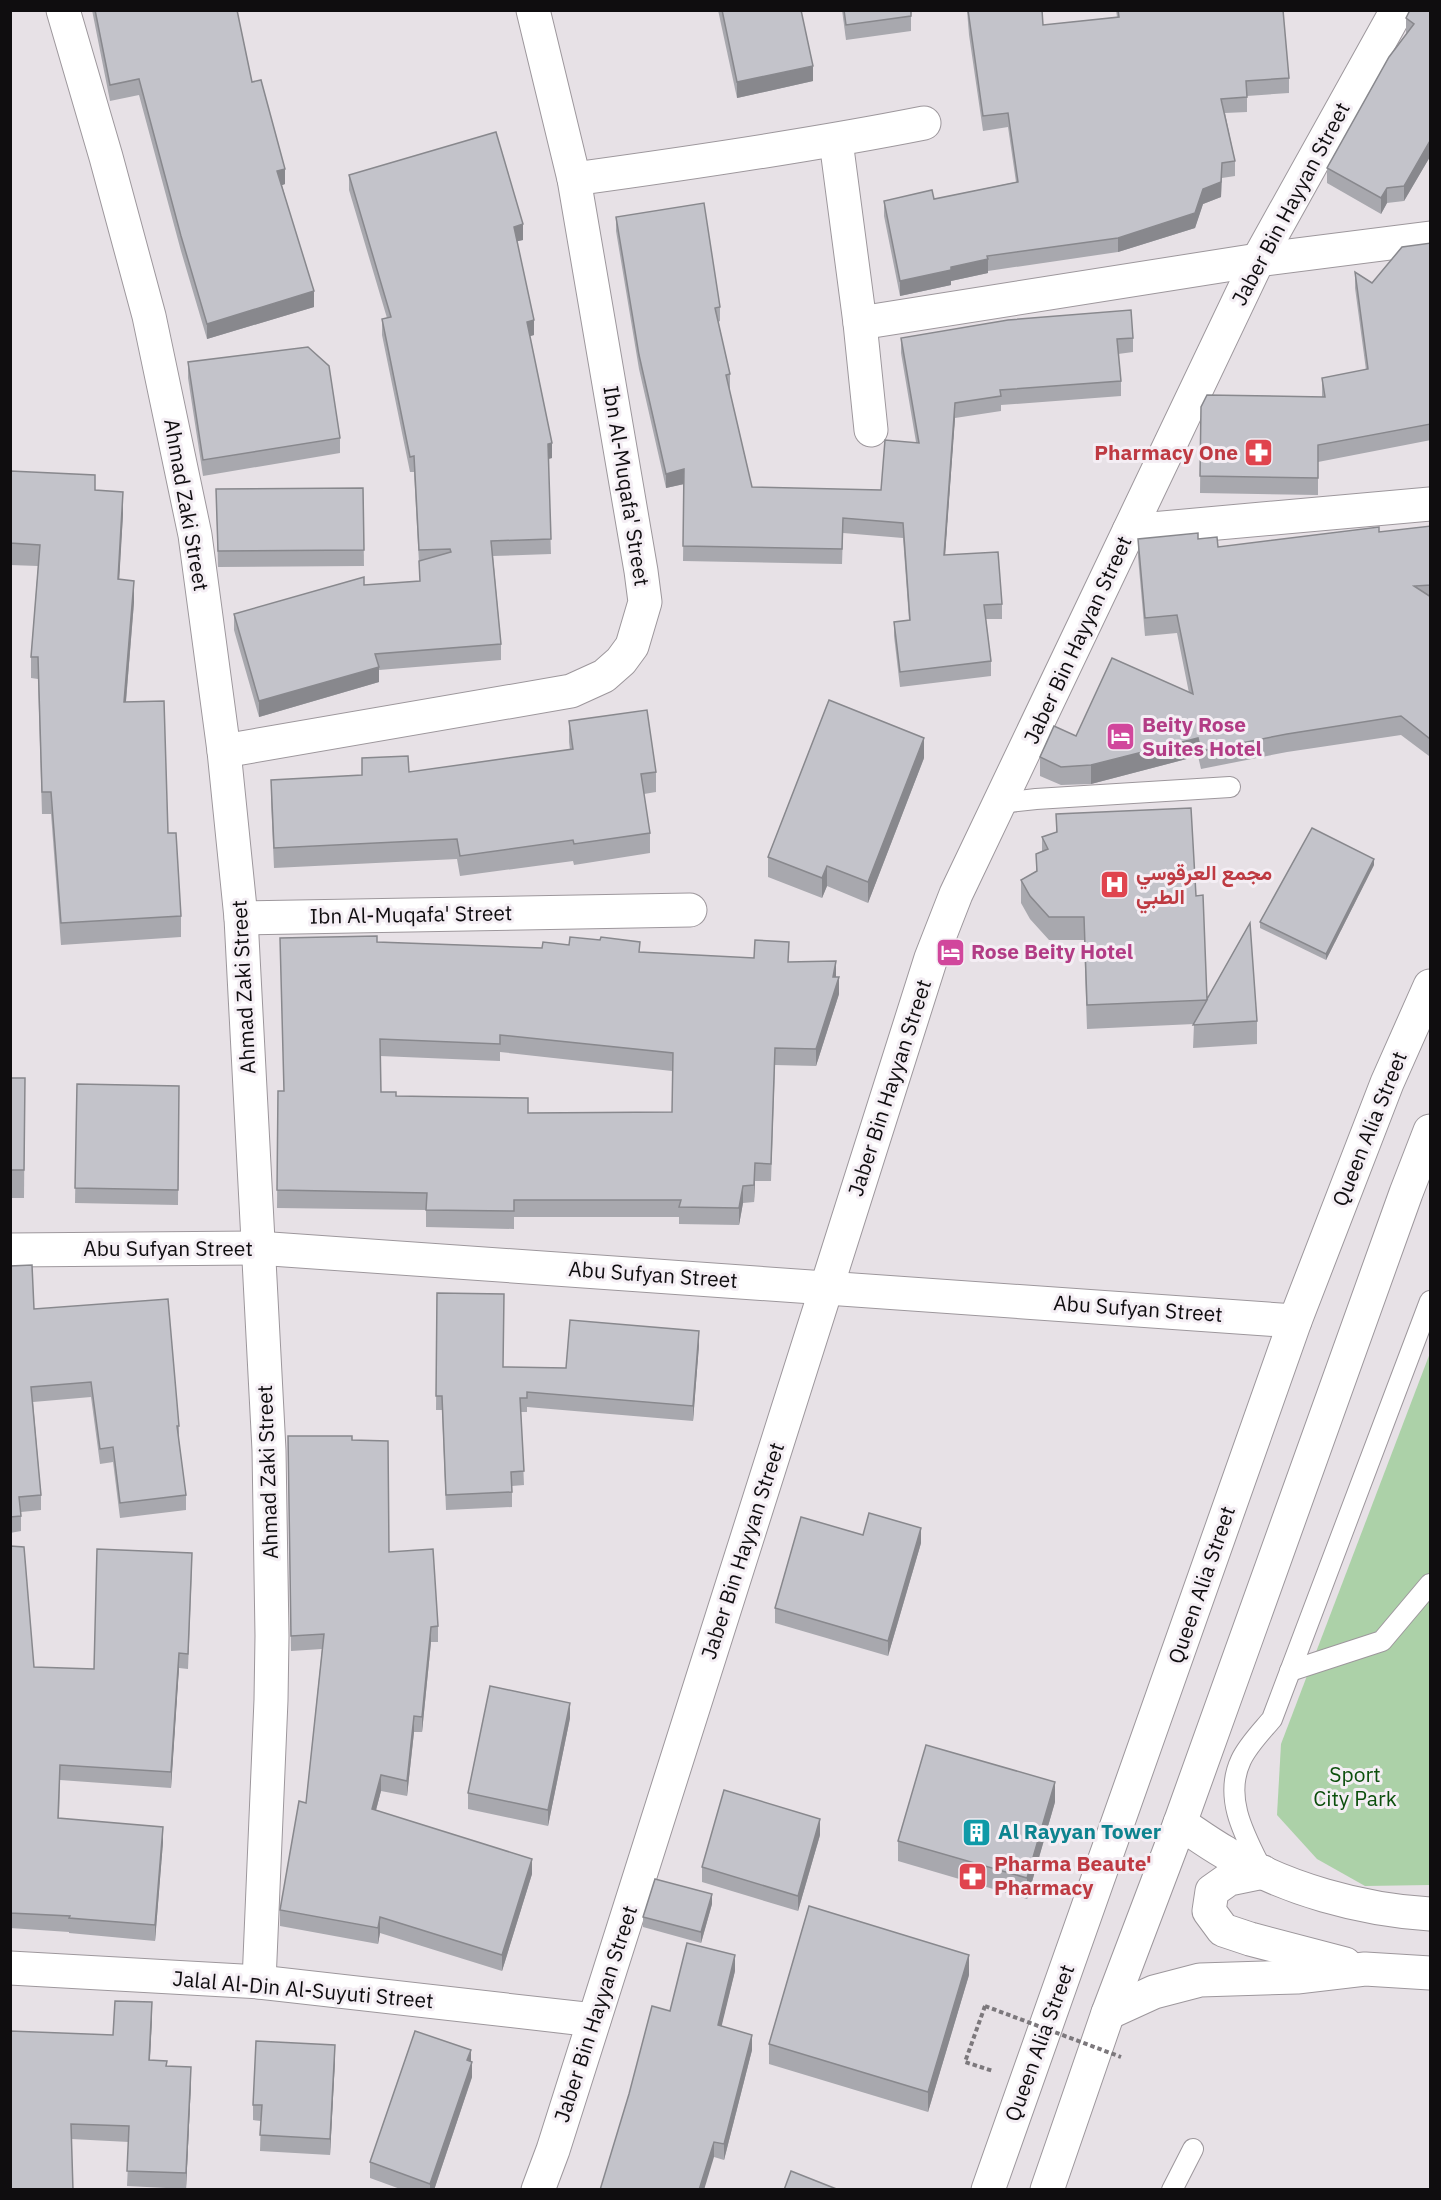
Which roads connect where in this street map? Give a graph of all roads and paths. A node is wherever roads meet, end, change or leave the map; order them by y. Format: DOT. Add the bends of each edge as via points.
graph roads {
  1 [pos="63,10"];
  2 [pos="533,10"];
  3 [pos="1397,10"];
  4 [pos="924,123"];
  5 [pos="836,141"];
  6 [pos="574,179"];
  7 [pos="1431,238"];
  8 [pos="1258,260"];
  9 [pos="860,323"];
  10 [pos="871,430"];
  11 [pos="1431,504"];
  12 [pos="1129,531"];
  13 [pos="224,751"];
  14 [pos="1230,787"];
  15 [pos="1001,803"];
  16 [pos="690,910"];
  17 [pos="241,918"];
  18 [pos="1431,987"];
  19 [pos="1431,1131"];
  20 [pos="257,1248"];
  21 [pos="10,1250"];
  22 [pos="827,1286"];
  23 [pos="1431,1301"];
  24 [pos="1295,1321"];
  25 [pos="1431,1584"];
  26 [pos="1290,1671"];
  27 [pos="1180,1823"];
  28 [pos="1263,1872"];
  29 [pos="1431,1914"];
  30 [pos="10,1968"];
  31 [pos="1365,1970"];
  32 [pos="1431,1973"];
  33 [pos="259,1982"];
  34 [pos="1108,2013"];
  35 [pos="594,2020"];
  36 [pos="1121,2057"];
  37 [pos="965,2062"];
  38 [pos="1193,2149"];
  39 [pos="538,2190"];
  40 [pos="988,2190"];
  41 [pos="1047,2190"];
  42 [pos="1172,2190"];
  1 -- 13 [label="street, Ahmad Zaki Street" via="149,316 195,535"];
  2 -- 6 [label="street, Ibn Al-Muqafa' Street"];
  3 -- 8 [label="street, Jaber Bin Hayyan Street"];
  4 -- 5 [label="street"];
  5 -- 6 [label="street"];
  5 -- 9 [label="street"];
  6 -- 13 [label="street, Ibn Al-Muqafa' Street" via="645,602 632,646 604,676 571,691"];
  7 -- 8 [label="street"];
  8 -- 9 [label="street"];
  8 -- 12 [label="street, Jaber Bin Hayyan Street"];
  9 -- 10 [label="street"];
  11 -- 12 [label="street"];
  12 -- 15 [label="street, Jaber Bin Hayyan Street"];
  13 -- 17 [label="street, Ahmad Zaki Street"];
  14 -- 15 [label="lane"];
  15 -- 22 [label="street, Jaber Bin Hayyan Street" via="956,894 931,958"];
  16 -- 17 [label="street, Ibn Al-Muqafa' Street"];
  17 -- 20 [label="street, Ahmad Zaki Street"];
  18 -- 24 [label="street, Queen Alia Street" via="1387,1083"];
  19 -- 27 [label="street"];
  20 -- 21 [label="street, Abu Sufyan Street"];
  20 -- 22 [label="street, Abu Sufyan Street"];
  20 -- 33 [label="street, Ahmad Zaki Street" via="269,1450 272,1636"];
  22 -- 24 [label="street, Abu Sufyan Street"];
  22 -- 35 [label="street, Jaber Bin Hayyan Street"];
  23 -- 26 [label="lane"];
  24 -- 40 [label="street, Queen Alia Street"];
  25 -- 26 [label="lane" via="1382,1641"];
  26 -- 28 [label="lane" via="1272,1719 1241,1758 1233,1789 1241,1828"];
  27 -- 28 [label="street"];
  27 -- 34 [label="street"];
  28 -- 29 [label="street" via="1312,1892"];
  28 -- 31 [label="street" via="1228,1879 1212,1891 1209,1911 1223,1930"];
  30 -- 33 [label="street, Jalal Al-Din Al-Suyuti Street"];
  31 -- 32 [label="street"];
  31 -- 34 [label="street" via="1200,1980 1154,1992"];
  33 -- 35 [label="street, Jalal Al-Din Al-Suyuti Street"];
  34 -- 41 [label="street"];
  35 -- 39 [label="street, Jaber Bin Hayyan Street"];
  36 -- 37 [label="path, bridge" via="985,2006"];
  38 -- 42 [label="lane"];
}
